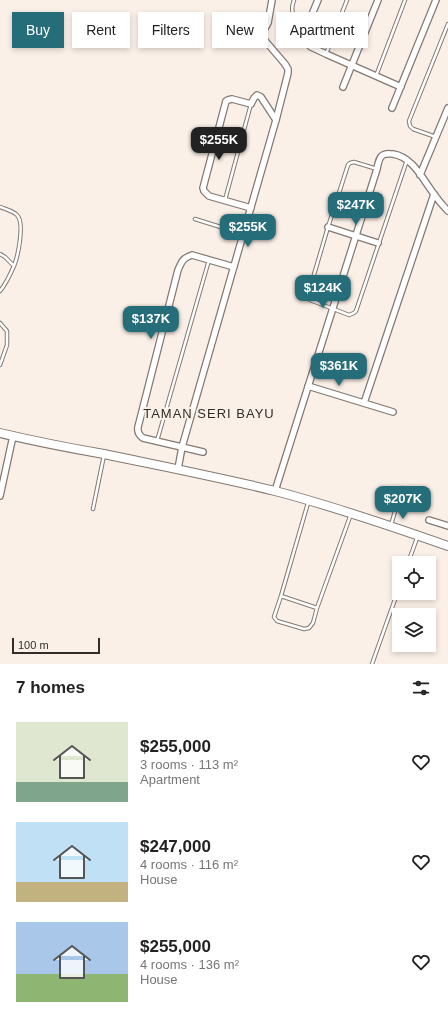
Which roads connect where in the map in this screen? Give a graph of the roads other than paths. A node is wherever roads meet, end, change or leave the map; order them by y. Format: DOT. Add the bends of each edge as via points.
graph roads {
  1 [pos="272,0"];
  2 [pos="294,0"];
  3 [pos="318,0"];
  4 [pos="347,0"];
  5 [pos="378,0"];
  6 [pos="405,0"];
  7 [pos="436,0"];
  8 [pos="292,12"];
  9 [pos="448,24"];
  10 [pos="326,54"];
  11 [pos="352,66"];
  12 [pos="376,76"];
  13 [pos="343,87"];
  14 [pos="401,87"];
  15 [pos="251,104"];
  16 [pos="392,108"];
  17 [pos="448,108"];
  18 [pos="276,120"];
  19 [pos="436,137"];
  20 [pos="407,160"];
  21 [pos="377,169"];
  22 [pos="420,175"];
  23 [pos="434,194"];
  24 [pos="225,201"];
  25 [pos="0,207"];
  26 [pos="251,208"];
  27 [pos="448,211"];
  28 [pos="195,219"];
  29 [pos="246,226"];
  30 [pos="328,227"];
  31 [pos="243,234"];
  32 [pos="269,234"];
  33 [pos="356,235"];
  34 [pos="378,243"];
  35 [pos="0,254"];
  36 [pos="209,260"];
  37 [pos="14,266"];
  38 [pos="234,267"];
  39 [pos="0,291"];
  40 [pos="332,309"];
  41 [pos="0,323"];
  42 [pos="0,365"];
  43 [pos="308,386"];
  44 [pos="364,403"];
  45 [pos="393,412"];
  46 [pos="0,433"];
  47 [pos="13,436"];
  48 [pos="157,442"];
  49 [pos="182,447"];
  50 [pos="203,452"];
  51 [pos="104,454"];
  52 [pos="178,469"];
  53 [pos="2,479"];
  54 [pos="402,488"];
  55 [pos="275,491"];
  56 [pos="0,496"];
  57 [pos="309,500"];
  58 [pos="93,509"];
  59 [pos="351,514"];
  60 [pos="429,520"];
  61 [pos="391,526"];
  62 [pos="448,526"];
  63 [pos="417,535"];
  64 [pos="448,546"];
  65 [pos="410,556"];
  66 [pos="281,596"];
  67 [pos="395,600"];
  68 [pos="317,608"];
  69 [pos="372,664"];
  1 -- 18 [label="street" via="263,39 288,69"];
  2 -- 8 [label="lane"];
  3 -- 10 [label="street" via="305,31 305,40 311,47"];
  4 -- 10 [label="lane"];
  5 -- 11 [label="street"];
  6 -- 12 [label="lane"];
  7 -- 14 [label="street"];
  9 -- 19 [label="lane" via="409,121 413,129"];
  10 -- 11 [label="street"];
  11 -- 12 [label="street"];
  11 -- 13 [label="street"];
  12 -- 14 [label="street"];
  14 -- 16 [label="street"];
  15 -- 18 [label="street" via="256,95 259,96"];
  15 -- 24 [label="lane"];
  15 -- 24 [label="street" via="232,99 226,101 203,188 209,196"];
  17 -- 19 [label="street"];
  18 -- 26 [label="street"];
  19 -- 22 [label="street"];
  20 -- 21 [label="street" via="402,156 384,154"];
  20 -- 22 [label="street"];
  20 -- 34 [label="lane"];
  21 -- 30 [label="lane" via="354,162 348,165"];
  21 -- 33 [label="street"];
  22 -- 23 [label="street"];
  23 -- 27 [label="street"];
  23 -- 44 [label="street"];
  24 -- 26 [label="street"];
  25 -- 37 [label="lane" via="17,214 20,222 19,248"];
  26 -- 29 [label="street"];
  28 -- 31 [label="lane"];
  29 -- 31 [label="street"];
  29 -- 32 [label="street"];
  30 -- 33 [label="street"];
  30 -- 40 [label="lane" via="308,295 310,300"];
  31 -- 38 [label="street"];
  33 -- 34 [label="street"];
  33 -- 40 [label="street"];
  34 -- 40 [label="lane" via="356,311 349,315"];
  35 -- 37 [label="lane"];
  36 -- 38 [label="street"];
  36 -- 48 [label="lane"];
  36 -- 48 [label="street" via="192,255 186,257 178,270 138,427 139,435"];
  37 -- 39 [label="lane"];
  38 -- 49 [label="street"];
  40 -- 43 [label="street"];
  41 -- 42 [label="lane" via="7,331"];
  43 -- 44 [label="street"];
  43 -- 55 [label="street"];
  44 -- 45 [label="street"];
  46 -- 47 [label="street"];
  47 -- 51 [label="street"];
  47 -- 53 [label="street"];
  48 -- 49 [label="street"];
  49 -- 50 [label="street"];
  49 -- 52 [label="street"];
  51 -- 52 [label="street"];
  51 -- 58 [label="lane"];
  52 -- 55 [label="street"];
  53 -- 56 [label="street"];
  54 -- 61 [label="lane"];
  55 -- 57 [label="street"];
  57 -- 59 [label="street"];
  57 -- 66 [label="lane"];
  59 -- 61 [label="street"];
  59 -- 68 [label="lane"];
  60 -- 62 [label="street"];
  61 -- 63 [label="street"];
  63 -- 64 [label="street"];
  63 -- 65 [label="lane"];
  66 -- 68 [label="lane"];
  66 -- 68 [label="lane" via="274,617 277,621 304,629 309,628"];
  67 -- 69 [label="lane"];
}
